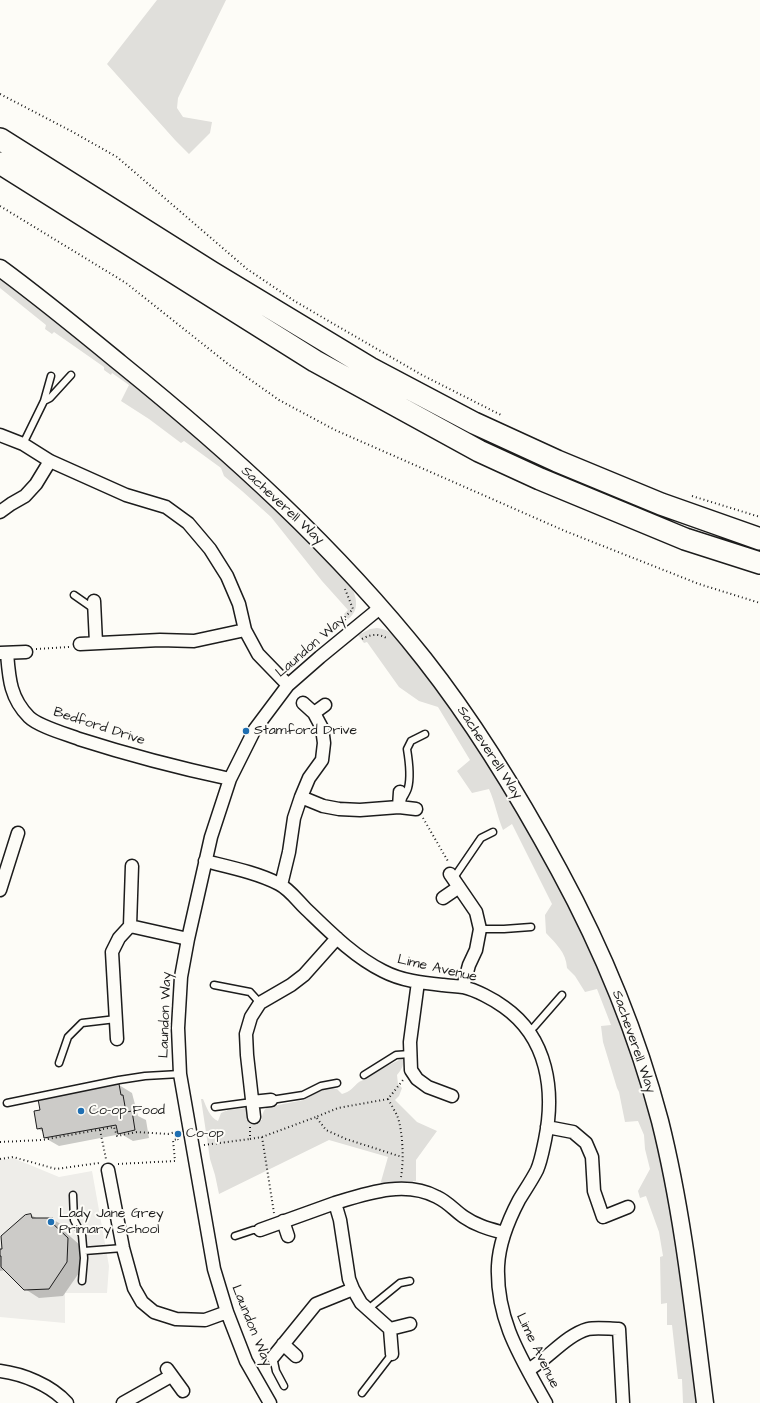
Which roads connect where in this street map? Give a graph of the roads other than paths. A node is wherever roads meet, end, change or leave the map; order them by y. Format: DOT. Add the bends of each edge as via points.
graph roads {
  1 [pos="0,139"];
  2 [pos="0,163"];
  3 [pos="0,268"];
  4 [pos="71,375"];
  5 [pos="51,376"];
  6 [pos="44,401"];
  7 [pos="0,435"];
  8 [pos="23,444"];
  9 [pos="50,461"];
  10 [pos="0,512"];
  11 [pos="760,539"];
  12 [pos="760,563"];
  13 [pos="74,595"];
  14 [pos="94,605"];
  15 [pos="381,607"];
  16 [pos="245,630"];
  17 [pos="96,643"];
  18 [pos="80,644"];
  19 [pos="26,652"];
  20 [pos="4,653"];
  21 [pos="288,685"];
  22 [pos="303,703"];
  23 [pos="325,705"];
  24 [pos="314,713"];
  25 [pos="425,734"];
  26 [pos="230,779"];
  27 [pos="400,792"];
  28 [pos="300,797"];
  29 [pos="398,807"];
  30 [pos="416,809"];
  31 [pos="493,832"];
  32 [pos="18,833"];
  33 [pos="205,861"];
  34 [pos="132,866"];
  35 [pos="454,880"];
  36 [pos="281,885"];
  37 [pos="0,890"];
  38 [pos="443,898"];
  39 [pos="130,926"];
  40 [pos="531,927"];
  41 [pos="480,929"];
  42 [pos="337,938"];
  43 [pos="188,939"];
  44 [pos="418,982"];
  45 [pos="214,985"];
  46 [pos="463,987"];
  47 [pos="562,995"];
  48 [pos="260,1003"];
  49 [pos="116,1020"];
  50 [pos="528,1031"];
  51 [pos="117,1039"];
  52 [pos="410,1054"];
  53 [pos="59,1064"];
  54 [pos="180,1074"];
  55 [pos="364,1075"];
  56 [pos="338,1084"];
  57 [pos="452,1096"];
  58 [pos="271,1100"];
  59 [pos="252,1102"];
  60 [pos="7,1103"];
  61 [pos="216,1107"];
  62 [pos="254,1117"];
  63 [pos="548,1127"];
  64 [pos="108,1170"];
  65 [pos="73,1194"];
  66 [pos="336,1203"];
  67 [pos="628,1207"];
  68 [pos="280,1222"];
  69 [pos="260,1230"];
  70 [pos="504,1233"];
  71 [pos="234,1236"];
  72 [pos="288,1236"];
  73 [pos="123,1248"];
  74 [pos="84,1251"];
  75 [pos="82,1281"];
  76 [pos="410,1281"];
  77 [pos="353,1289"];
  78 [pos="369,1310"];
  79 [pos="227,1312"];
  80 [pos="410,1324"];
  81 [pos="390,1329"];
  82 [pos="283,1344"];
  83 [pos="392,1354"];
  84 [pos="296,1356"];
  85 [pos="273,1357"];
  86 [pos="528,1370"];
  87 [pos="0,1371"];
  88 [pos="284,1386"];
  89 [pos="183,1391"];
  90 [pos="362,1393"];
  91 [pos="67,1403"];
  92 [pos="123,1403"];
  93 [pos="270,1403"];
  94 [pos="546,1403"];
  95 [pos="623,1403"];
  96 [pos="705,1403"];
  1 -- 11 [label="highway" via="211,272 404,387 557,461 661,504"];
  2 -- 12 [label="highway" via="315,361 479,451 685,539"];
  3 -- 15 [label="street, Sacheverell Way" via="200,430 314,535"];
  4 -- 6 [label="lane" via="50,398"];
  5 -- 6 [label="lane"];
  6 -- 8 [label="lane"];
  7 -- 8 [label="street"];
  8 -- 9 [label="street"];
  9 -- 10 [label="street" via="25,496"];
  9 -- 16 [label="street" via="126,495 166,507 188,523 210,549 227,576 239,604"];
  13 -- 14 [label="lane"];
  14 -- 17 [label="street"];
  15 -- 21 [label="street, Laundon Way"];
  15 -- 96 [label="street, Sacheverell Way" via="425,660 506,777 572,895 603,960 630,1026 660,1121 670,1166"];
  16 -- 17 [label="street" via="194,641"];
  16 -- 21 [label="street" via="258,654"];
  17 -- 18 [label="street"];
  19 -- 20 [label="street, Bedford Drive"];
  20 -- 26 [label="street, Bedford Drive" via="15,699 30,718 53,730 103,746"];
  21 -- 26 [label="street, Laundon Way" via="255,729"];
  22 -- 24 [label="street"];
  23 -- 24 [label="street"];
  24 -- 28 [label="street" via="322,728 322,760"];
  25 -- 29 [label="lane" via="412,741 406,749 409,759 408,789"];
  26 -- 33 [label="street, Laundon Way"];
  27 -- 29 [label="street"];
  28 -- 29 [label="street" via="339,809"];
  28 -- 36 [label="street"];
  29 -- 30 [label="street"];
  31 -- 35 [label="lane" via="481,838"];
  32 -- 37 [label="street"];
  33 -- 36 [label="street, Lime Avenue"];
  33 -- 43 [label="street, Laundon Way"];
  34 -- 39 [label="street"];
  35 -- 38 [label="street"];
  35 -- 41 [label="street" via="476,912"];
  36 -- 42 [label="street, Lime Avenue"];
  39 -- 43 [label="street"];
  39 -- 49 [label="street" via="119,938 112,952"];
  40 -- 41 [label="lane"];
  41 -- 46 [label="street" via="476,950"];
  42 -- 44 [label="street, Lime Avenue" via="358,956 383,971"];
  42 -- 48 [label="street" via="304,975"];
  43 -- 54 [label="street, Laundon Way" via="181,977 178,1028"];
  44 -- 46 [label="street, Lime Avenue"];
  44 -- 52 [label="street"];
  45 -- 48 [label="lane" via="250,992"];
  46 -- 50 [label="street, Lime Avenue" via="506,1008"];
  47 -- 50 [label="lane"];
  48 -- 59 [label="street" via="251,1017 246,1034"];
  49 -- 51 [label="street"];
  49 -- 53 [label="lane" via="82,1023 68,1037"];
  50 -- 63 [label="street, Lime Avenue" via="538,1046 549,1082"];
  52 -- 55 [label="lane" via="396,1055"];
  52 -- 57 [label="street" via="411,1070 418,1079 428,1087"];
  54 -- 60 [label="lane" via="119,1080"];
  54 -- 79 [label="street, Laundon Way" via="214,1270"];
  56 -- 58 [label="lane" via="321,1086 303,1095"];
  58 -- 59 [label="street"];
  59 -- 61 [label="lane"];
  59 -- 62 [label="street"];
  63 -- 67 [label="street" via="573,1132 586,1143 592,1157 594,1191 603,1217"];
  63 -- 70 [label="street, Lime Avenue" via="538,1168 518,1201"];
  64 -- 73 [label="street"];
  65 -- 74 [label="lane" via="74,1220 82,1235"];
  66 -- 68 [label="street"];
  66 -- 70 [label="street" via="382,1191 400,1188 420,1189 438,1197 479,1226"];
  66 -- 77 [label="street"];
  68 -- 69 [label="street"];
  68 -- 72 [label="street"];
  69 -- 71 [label="lane"];
  70 -- 86 [label="street, Lime Avenue" via="498,1265 500,1297 504,1319"];
  73 -- 74 [label="lane"];
  73 -- 79 [label="street" via="134,1288 142,1302 154,1312 188,1320 205,1320"];
  74 -- 75 [label="lane"];
  76 -- 78 [label="lane" via="400,1283"];
  77 -- 78 [label="street" via="361,1303"];
  77 -- 82 [label="street" via="316,1304"];
  78 -- 81 [label="street"];
  79 -- 93 [label="street, Laundon Way" via="246,1362"];
  80 -- 81 [label="street"];
  81 -- 83 [label="street"];
  82 -- 84 [label="street"];
  82 -- 85 [label="street"];
  83 -- 90 [label="lane"];
  85 -- 88 [label="lane" via="276,1371"];
  86 -- 94 [label="street, Lime Avenue"];
  86 -- 95 [label="street" via="538,1365 573,1336 588,1329 619,1329"];
  87 -- 91 [label="street" via="30,1378"];
  89 -- 92 [label="street" via="169,1372"];
}
